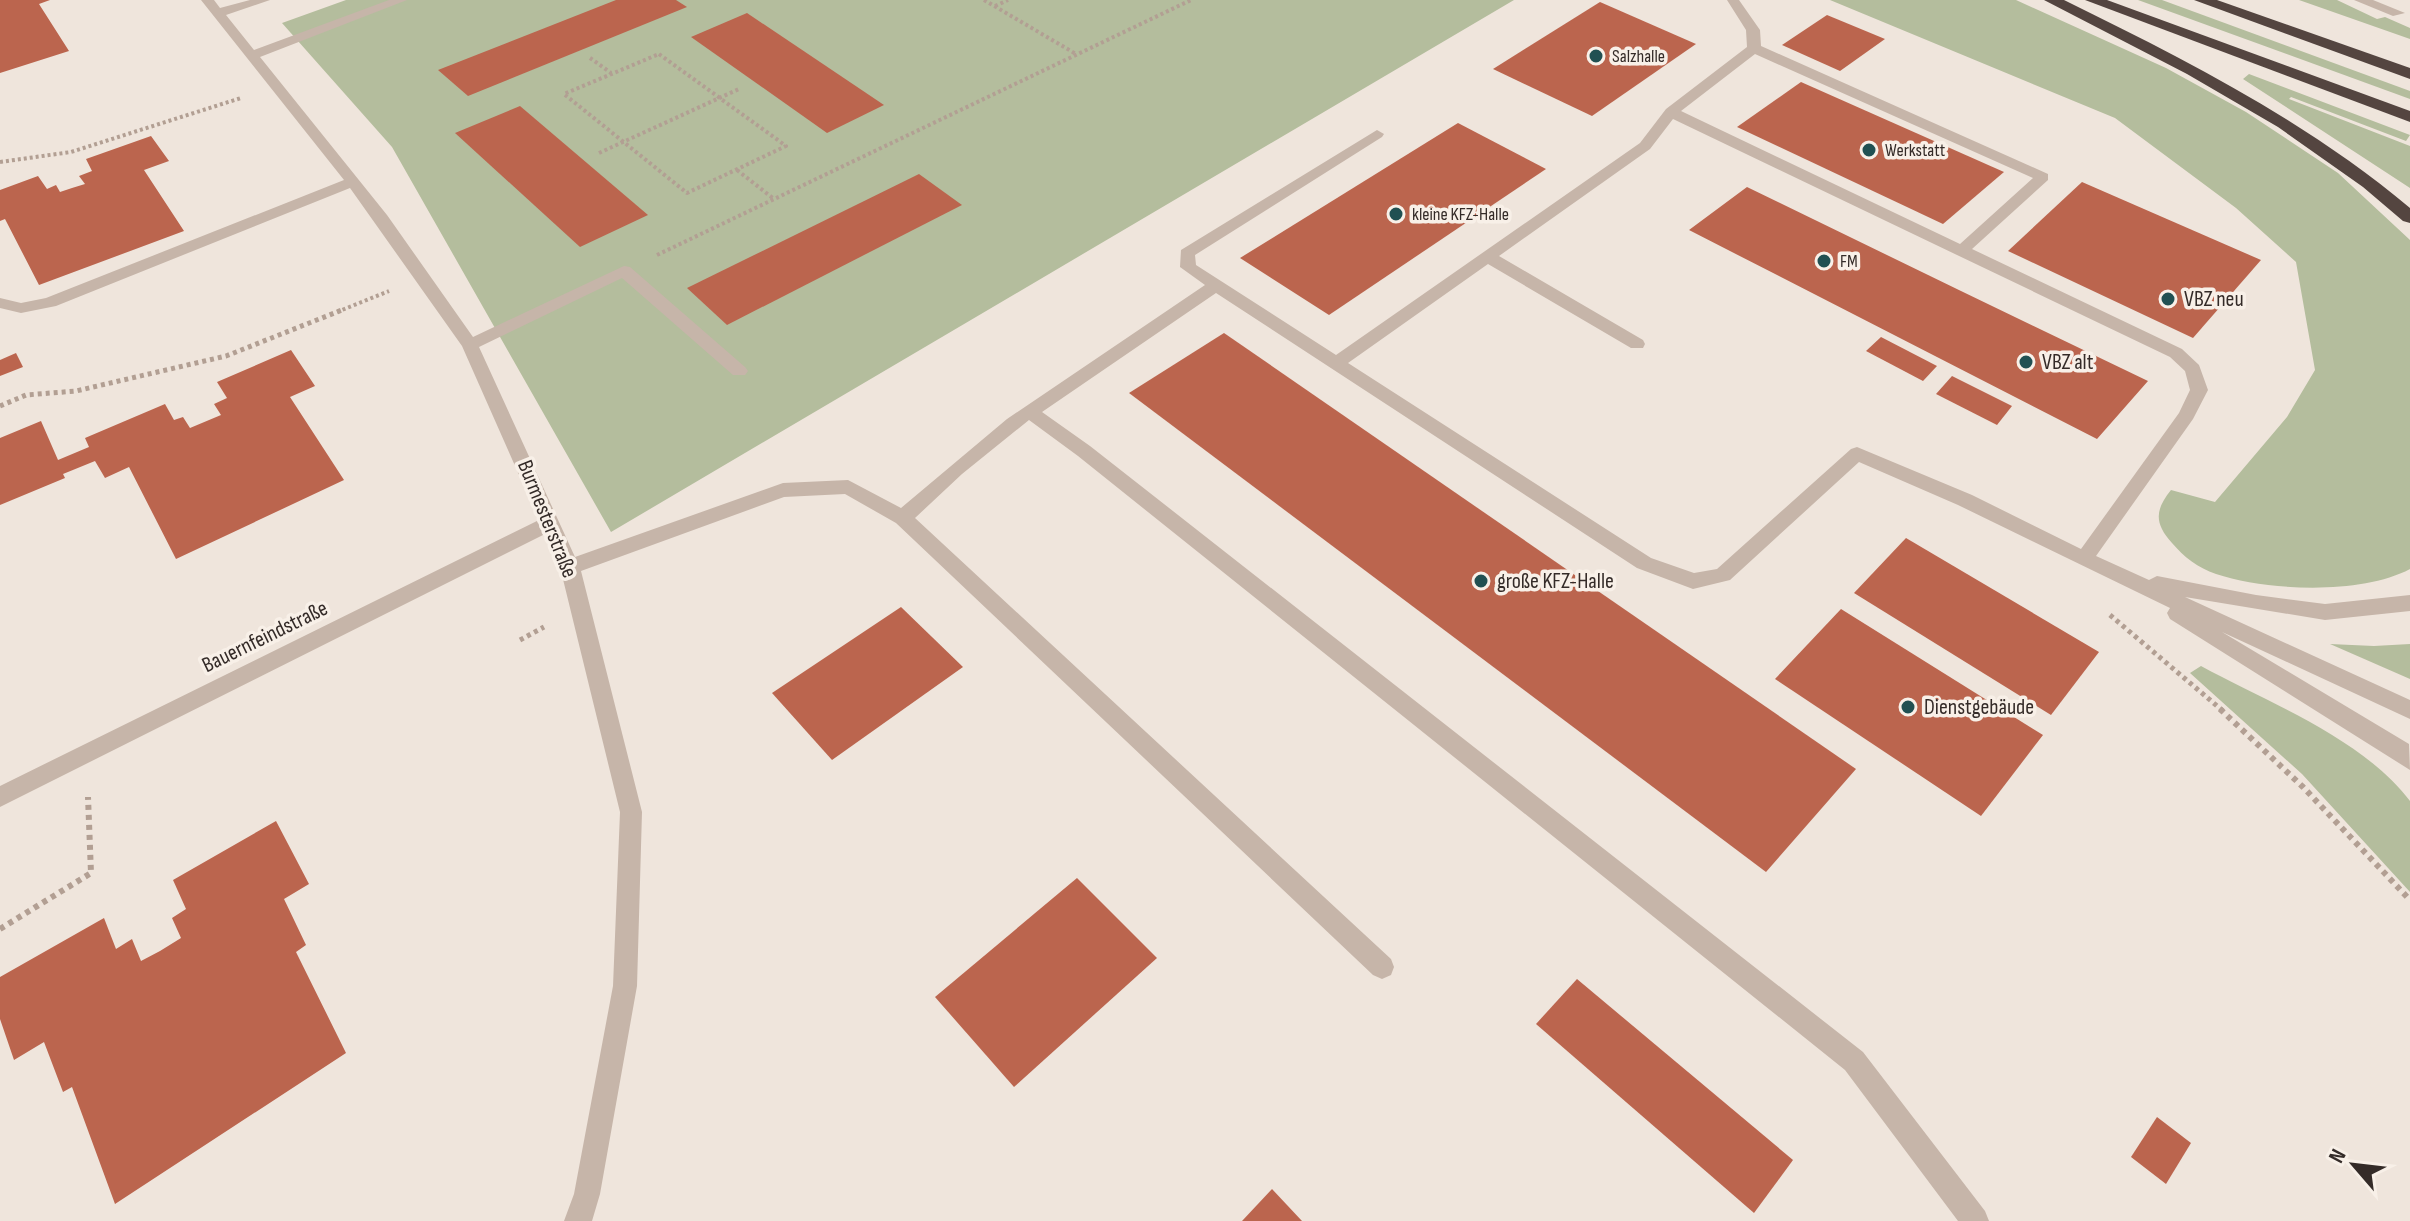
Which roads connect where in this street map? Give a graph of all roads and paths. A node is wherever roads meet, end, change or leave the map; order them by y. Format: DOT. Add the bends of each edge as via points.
graph roads {
  1 [pos="264,0"];
  2 [pos="401,0"];
  3 [pos="984,0"];
  4 [pos="1008,0"];
  5 [pos="1191,0"];
  6 [pos="1733,0"];
  7 [pos="2052,0"];
  8 [pos="2093,0"];
  9 [pos="2202,0"];
  10 [pos="2360,0"];
  11 [pos="2379,0"];
  12 [pos="212,6"];
  13 [pos="994,6"];
  14 [pos="2404,16"];
  15 [pos="1754,48"];
  16 [pos="252,55"];
  17 [pos="1077,55"];
  18 [pos="590,58"];
  19 [pos="612,74"];
  20 [pos="2410,74"];
  21 [pos="276,86"];
  22 [pos="739,89"];
  23 [pos="719,97"];
  24 [pos="1671,112"];
  25 [pos="2410,117"];
  26 [pos="1377,134"];
  27 [pos="623,142"];
  28 [pos="599,153"];
  29 [pos="0,162"];
  30 [pos="737,170"];
  31 [pos="353,182"];
  32 [pos="774,199"];
  33 [pos="2410,217"];
  34 [pos="1961,251"];
  35 [pos="1488,257"];
  36 [pos="624,271"];
  37 [pos="423,277"];
  38 [pos="1216,285"];
  39 [pos="0,303"];
  40 [pos="1637,344"];
  41 [pos="470,345"];
  42 [pos="1336,363"];
  43 [pos="739,371"];
  44 [pos="0,406"];
  45 [pos="1030,412"];
  46 [pos="903,518"];
  47 [pos="552,522"];
  48 [pos="2084,559"];
  49 [pos="570,567"];
  50 [pos="2124,577"];
  51 [pos="2410,603"];
  52 [pos="2107,612"];
  53 [pos="2410,710"];
  54 [pos="87,752"];
  55 [pos="2410,761"];
  56 [pos="0,797"];
  57 [pos="2410,900"];
  58 [pos="0,929"];
  59 [pos="1382,967"];
  60 [pos="578,1221"];
  61 [pos="1975,1221"];
  1 -- 12 [label="street"];
  2 -- 16 [label="street"];
  3 -- 13 [label="path"];
  4 -- 13 [label="path"];
  5 -- 17 [label="path"];
  6 -- 15 [label="street" via="1753,30"];
  7 -- 33 [label="highway" via="2201,73 2281,120 2376,186"];
  8 -- 25 [label="highway"];
  9 -- 20 [label="highway"];
  10 -- 14 [label="street"];
  11 -- 14 [label="street"];
  12 -- 16 [label="street, Burmesterstraße"];
  13 -- 17 [label="path"];
  15 -- 24 [label="street"];
  15 -- 34 [label="street" via="2043,177"];
  16 -- 21 [label="street, Burmesterstraße"];
  17 -- 32 [label="path"];
  18 -- 19 [label="path"];
  19 -- 23 [label="path" via="659,54"];
  19 -- 27 [label="path" via="564,94"];
  21 -- 29 [label="path" via="96,146"];
  21 -- 31 [label="street, Burmesterstraße"];
  22 -- 23 [label="path"];
  23 -- 27 [label="path"];
  23 -- 30 [label="path" via="786,146"];
  24 -- 34 [label="street"];
  24 -- 35 [label="street" via="1645,146"];
  26 -- 38 [label="street" via="1187,253 1188,267"];
  27 -- 28 [label="path"];
  27 -- 30 [label="path" via="687,193"];
  30 -- 32 [label="path"];
  31 -- 37 [label="street, Burmesterstraße"];
  31 -- 39 [label="street" via="50,302 21,308"];
  32 -- 36 [label="path"];
  34 -- 48 [label="street" via="2176,353 2193,369 2199,390 2187,415"];
  35 -- 40 [label="street"];
  35 -- 42 [label="street"];
  36 -- 41 [label="street"];
  36 -- 43 [label="street"];
  37 -- 41 [label="street, Burmesterstraße"];
  37 -- 44 [label="path" via="226,356 76,391 26,395"];
  38 -- 42 [label="street"];
  38 -- 45 [label="street"];
  41 -- 47 [label="street, Burmesterstraße"];
  42 -- 48 [label="street" via="1644,563 1693,581 1723,575 1857,454"];
  45 -- 46 [label="street"];
  45 -- 61 [label="street" via="1854,1061"];
  46 -- 49 [label="street" via="848,487 783,490"];
  46 -- 59 [label="street"];
  47 -- 49 [label="street, Burmesterstraße"];
  47 -- 54 [label="street, Bauernfeindstraße"];
  48 -- 50 [label="street"];
  49 -- 60 [label="street, Burmesterstraße" via="631,812 625,986"];
  50 -- 51 [label="street" via="2325,612"];
  50 -- 53 [label="street"];
  50 -- 55 [label="street"];
  52 -- 57 [label="path" via="2221,705 2328,809"];
  54 -- 56 [label="street, Bauernfeindstraße"];
  54 -- 58 [label="path" via="91,873"];
}
